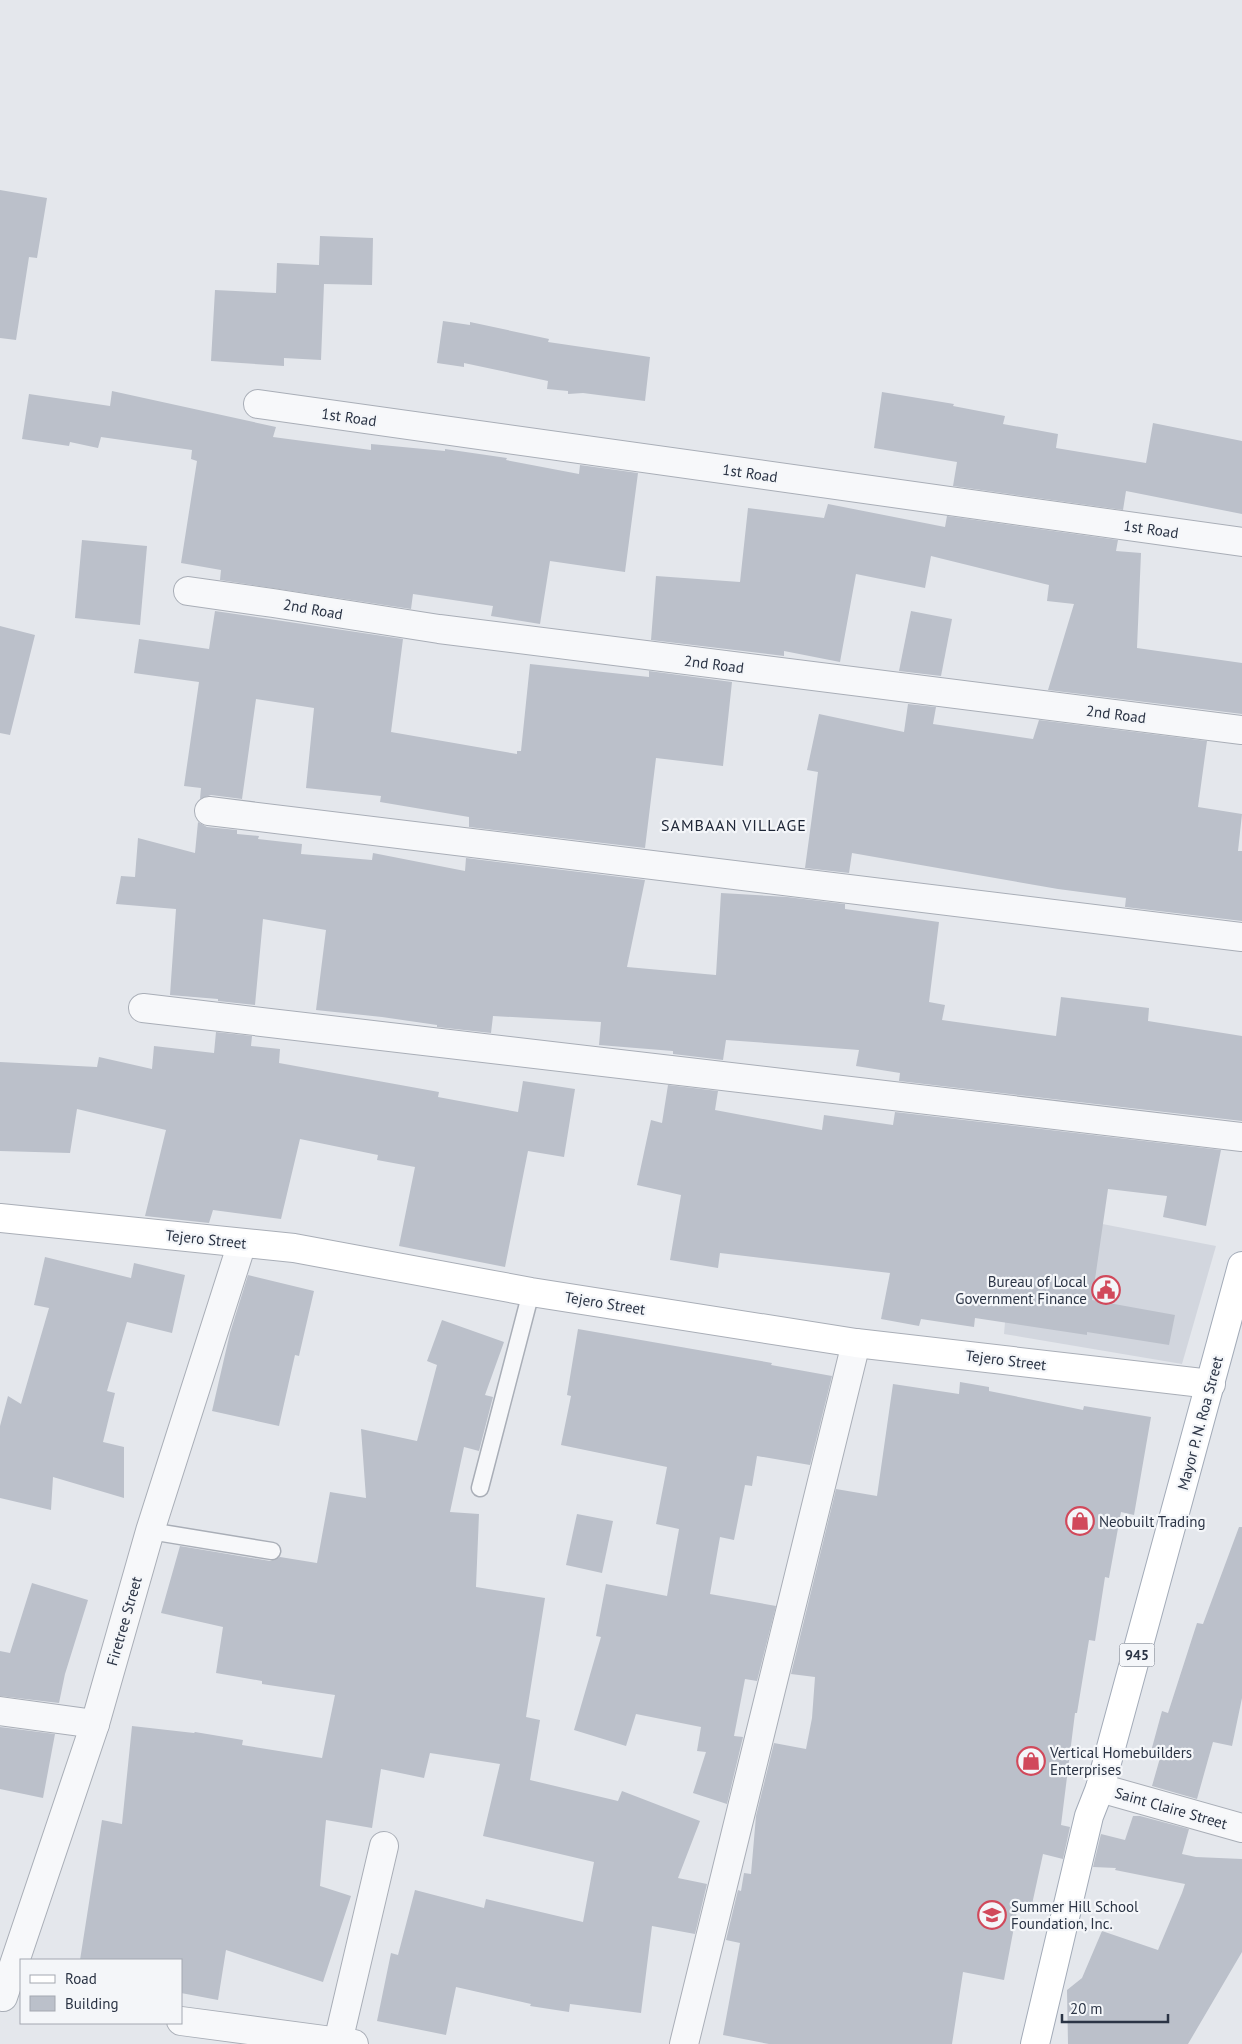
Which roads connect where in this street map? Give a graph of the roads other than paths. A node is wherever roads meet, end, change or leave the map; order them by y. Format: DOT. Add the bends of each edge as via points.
graph roads {
  1 [pos="258,404"];
  2 [pos="1242,542"];
  3 [pos="188,591"];
  4 [pos="1242,730"];
  5 [pos="209,810"];
  6 [pos="1242,937"];
  7 [pos="143,1008"];
  8 [pos="1242,1137"];
  9 [pos="0,1218"];
  10 [pos="242,1243"];
  11 [pos="1242,1266"];
  12 [pos="531,1292"];
  13 [pos="856,1343"];
  14 [pos="1211,1384"];
  15 [pos="480,1488"];
  16 [pos="150,1531"];
  17 [pos="272,1551"];
  18 [pos="0,1711"];
  19 [pos="95,1724"];
  20 [pos="1100,1788"];
  21 [pos="1242,1828"];
  22 [pos="384,1846"];
  23 [pos="20,1959"];
  24 [pos="20,1960"];
  25 [pos="8,1998"];
  26 [pos="182,2021"];
  27 [pos="346,2043"];
  28 [pos="684,2044"];
  29 [pos="1035,2044"];
  1 -- 2 [label="street, 1st Road"];
  3 -- 4 [label="street, 2nd Road" via="439,629"];
  5 -- 6 [label="street"];
  7 -- 8 [label="street"];
  9 -- 10 [label="main road, Tejero Street"];
  10 -- 12 [label="main road, Tejero Street" via="294,1248"];
  10 -- 16 [label="street, Firetree Street"];
  11 -- 14 [label="main road, Mayor P. N. Roa Street / 945"];
  12 -- 13 [label="main road, Tejero Street"];
  12 -- 15 [label="lane"];
  13 -- 14 [label="main road, Tejero Street"];
  13 -- 28 [label="street"];
  14 -- 20 [label="main road, Mayor P. N. Roa Street / 945"];
  16 -- 17 [label="lane"];
  16 -- 19 [label="street, Firetree Street"];
  18 -- 19 [label="street"];
  19 -- 23 [label="street, Firetree Street"];
  20 -- 21 [label="street, Saint Claire Street"];
  20 -- 29 [label="main road, Mayor P. N. Roa Street / 945" via="1090,1816"];
  22 -- 27 [label="street"];
  24 -- 25 [label="street, Firetree Street"];
  26 -- 27 [label="street"];
}
